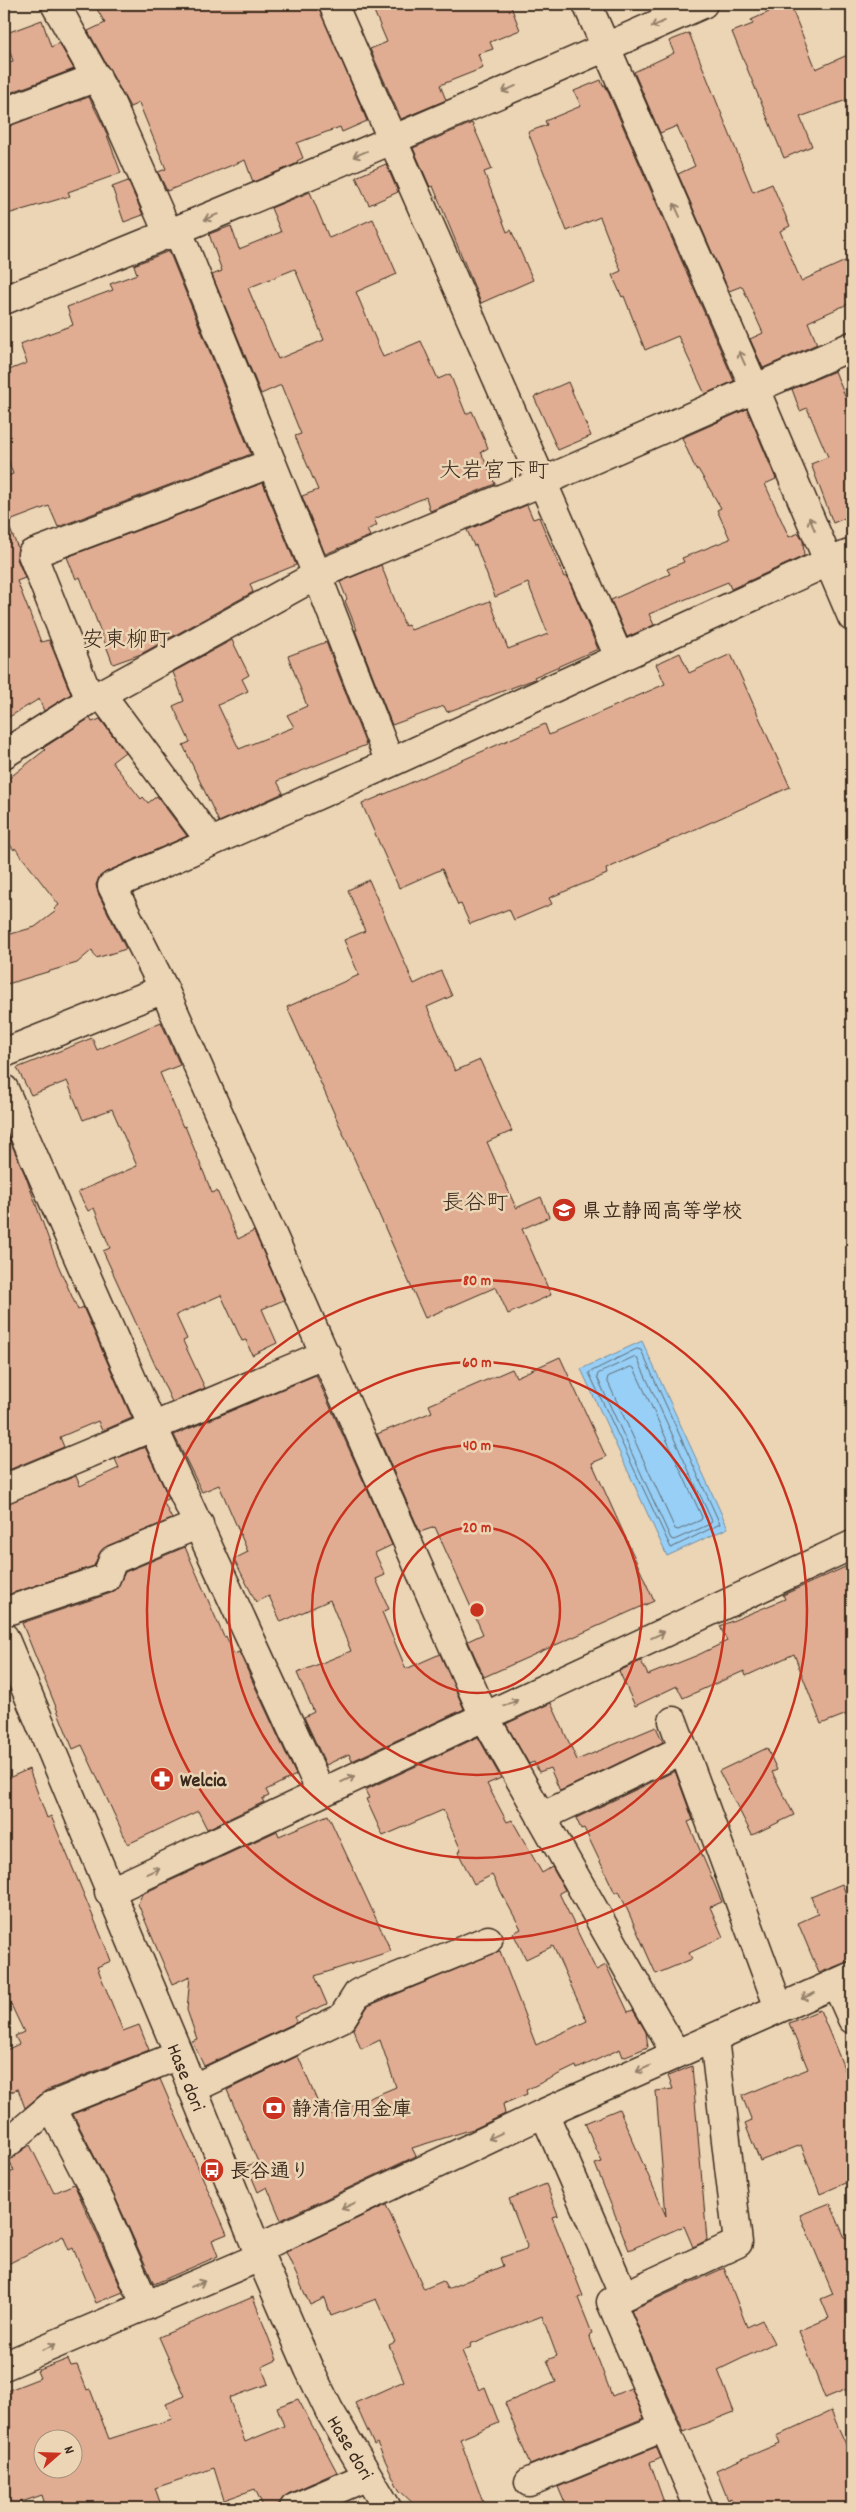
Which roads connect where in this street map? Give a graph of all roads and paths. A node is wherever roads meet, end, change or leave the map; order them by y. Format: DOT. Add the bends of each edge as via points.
graph roads {
  1 [pos="55,4"];
  2 [pos="333,4"];
  3 [pos="587,4"];
  4 [pos="703,4"];
  5 [pos="605,47"];
  6 [pos="96,77"];
  7 [pos="4,112"];
  8 [pos="392,140"];
  9 [pos="173,233"];
  10 [pos="4,300"];
  11 [pos="852,346"];
  12 [pos="756,389"];
  13 [pos="272,463"];
  14 [pos="542,482"];
  15 [pos="840,558"];
  16 [pos="317,575"];
  17 [pos="852,617"];
  18 [pos="619,658"];
  19 [pos="96,697"];
  20 [pos="4,754"];
  21 [pos="390,763"];
  22 [pos="211,842"];
  23 [pos="164,989"];
  24 [pos="4,1054"];
  25 [pos="4,1089"];
  26 [pos="326,1354"];
  27 [pos="153,1427"];
  28 [pos="4,1489"];
  29 [pos="199,1524"];
  30 [pos="852,1546"];
  31 [pos="4,1612"];
  32 [pos="4,1641"];
  33 [pos="484,1716"];
  34 [pos="673,1721"];
  35 [pos="684,1749"];
  36 [pos="321,1792"];
  37 [pos="541,1816"];
  38 [pos="109,1892"];
  39 [pos="488,1940"];
  40 [pos="844,1980"];
  41 [pos="779,2008"];
  42 [pos="852,2019"];
  43 [pos="714,2038"];
  44 [pos="676,2054"];
  45 [pos="179,2055"];
  46 [pos="192,2089"];
  47 [pos="51,2106"];
  48 [pos="544,2113"];
  49 [pos="4,2146"];
  50 [pos="258,2253"];
  51 [pos="624,2296"];
  52 [pos="146,2306"];
  53 [pos="4,2366"];
  54 [pos="664,2427"];
  55 [pos="368,2476"];
  56 [pos="529,2482"];
  57 [pos="294,2508"];
  58 [pos="387,2508"];
  59 [pos="699,2508"];
  1 -- 6 [label="street"];
  2 -- 8 [label="street"];
  3 -- 5 [label="street"];
  4 -- 5 [label="street, one-way"];
  5 -- 8 [label="street, one-way"];
  12 -- 5 [label="street, one-way"];
  6 -- 7 [label="street"];
  6 -- 9 [label="street"];
  8 -- 9 [label="street, one-way"];
  8 -- 14 [label="street"];
  9 -- 10 [label="street"];
  9 -- 13 [label="street"];
  11 -- 12 [label="street"];
  12 -- 14 [label="street"];
  15 -- 12 [label="street, one-way"];
  13 -- 16 [label="street"];
  13 -- 19 [label="street" via="32,554"];
  14 -- 16 [label="street"];
  14 -- 18 [label="street"];
  15 -- 17 [label="street"];
  15 -- 18 [label="street"];
  16 -- 19 [label="street"];
  16 -- 21 [label="street"];
  18 -- 21 [label="street"];
  19 -- 20 [label="street"];
  19 -- 22 [label="street"];
  21 -- 22 [label="street"];
  22 -- 23 [label="street" via="112,886"];
  23 -- 24 [label="street"];
  23 -- 26 [label="street"];
  25 -- 27 [label="street"];
  26 -- 27 [label="street"];
  26 -- 33 [label="street"];
  27 -- 28 [label="street"];
  27 -- 29 [label="street"];
  29 -- 31 [label="street" via="113,1560 106,1578"];
  29 -- 36 [label="street"];
  33 -- 30 [label="street, one-way"];
  32 -- 38 [label="street, Hase dori"];
  36 -- 33 [label="street, one-way"];
  33 -- 37 [label="street"];
  34 -- 35 [label="street"];
  35 -- 37 [label="street"];
  35 -- 41 [label="street"];
  38 -- 36 [label="street, one-way"];
  37 -- 44 [label="street"];
  38 -- 45 [label="street, Hase dori"];
  39 -- 46 [label="street" via="358,1993 342,2018"];
  40 -- 41 [label="street, one-way"];
  40 -- 42 [label="street"];
  41 -- 43 [label="street"];
  43 -- 44 [label="street"];
  43 -- 51 [label="street" via="738,2244"];
  44 -- 48 [label="street, one-way"];
  45 -- 46 [label="street, Hase dori"];
  45 -- 47 [label="street"];
  46 -- 50 [label="street, Hase dori"];
  47 -- 49 [label="street"];
  47 -- 52 [label="street" via="101,2203"];
  48 -- 50 [label="street, one-way"];
  48 -- 51 [label="street"];
  52 -- 50 [label="street, one-way"];
  50 -- 55 [label="street, Hase dori" via="329,2410"];
  51 -- 54 [label="street" via="611,2302"];
  53 -- 52 [label="street, one-way"];
  54 -- 56 [label="street"];
  54 -- 59 [label="street"];
  55 -- 57 [label="street"];
  55 -- 58 [label="street, Hase dori"];
}
